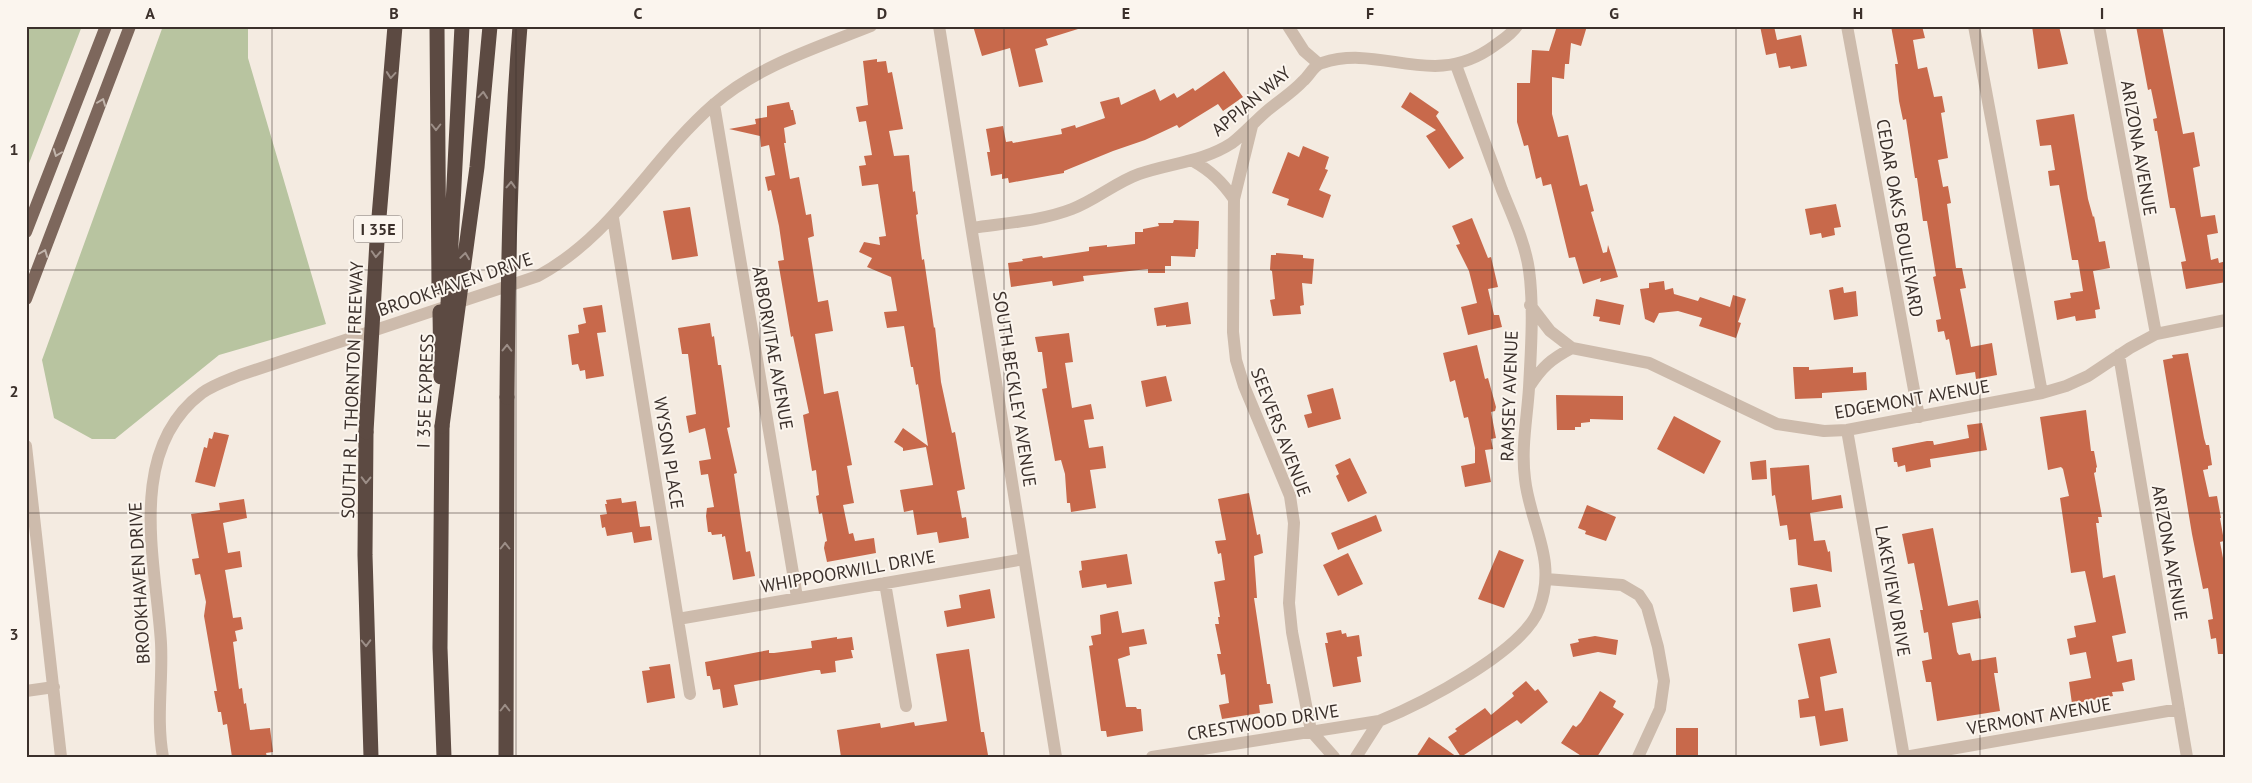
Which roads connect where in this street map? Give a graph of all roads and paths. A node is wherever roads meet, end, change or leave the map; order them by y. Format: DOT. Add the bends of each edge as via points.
graph roads {
  1 [pos="106,26"];
  2 [pos="130,26"];
  3 [pos="395,26"];
  4 [pos="437,26"];
  5 [pos="462,26"];
  6 [pos="490,26"];
  7 [pos="520,26"];
  8 [pos="871,26"];
  9 [pos="939,26"];
  10 [pos="1288,26"];
  11 [pos="1517,26"];
  12 [pos="1847,26"];
  13 [pos="1974,26"];
  14 [pos="2099,26"];
  15 [pos="1319,64"];
  16 [pos="1456,65"];
  17 [pos="714,104"];
  18 [pos="1252,126"];
  19 [pos="1192,161"];
  20 [pos="1234,199"];
  21 [pos="612,218"];
  22 [pos="972,228"];
  23 [pos="26,232"];
  24 [pos="26,299"];
  25 [pos="1530,305"];
  26 [pos="2226,320"];
  27 [pos="1550,330"];
  28 [pos="2156,334"];
  29 [pos="1572,348"];
  30 [pos="2119,355"];
  31 [pos="1529,388"];
  32 [pos="2042,393"];
  33 [pos="1919,417"];
  34 [pos="442,426"];
  35 [pos="1846,430"];
  36 [pos="26,446"];
  37 [pos="1024,559"];
  38 [pos="1546,579"];
  39 [pos="885,583"];
  40 [pos="797,597"];
  41 [pos="678,619"];
  42 [pos="54,687"];
  43 [pos="26,691"];
  44 [pos="690,694"];
  45 [pos="906,706"];
  46 [pos="2179,709"];
  47 [pos="1379,721"];
  48 [pos="1311,732"];
  49 [pos="1358,751"];
  50 [pos="1193,753"];
  51 [pos="61,757"];
  52 [pos="163,757"];
  53 [pos="371,757"];
  54 [pos="444,757"];
  55 [pos="506,757"];
  56 [pos="1056,757"];
  57 [pos="1152,757"];
  58 [pos="1334,757"];
  59 [pos="1638,757"];
  60 [pos="1905,757"];
  61 [pos="2187,757"];
  1 -- 23 [label="main road, one-way"];
  24 -- 2 [label="main road, one-way"];
  3 -- 53 [label="highway, SOUTH R L THORNTON FREEWAY / I 35E, one-way, bridge" via="376,241 366,432 365,582"];
  4 -- 34 [label="highway, one-way, bridge" via="436,147"];
  5 -- 34 [label="highway, I 35E EXPRESS, bridge"];
  34 -- 6 [label="highway, one-way, bridge" via="477,167"];
  55 -- 7 [label="highway, one-way, bridge" via="509,241"];
  8 -- 17 [label="street, BROOKHAVEN DRIVE" via="774,65"];
  9 -- 22 [label="street, SOUTH BECKLEY AVENUE"];
  10 -- 15 [label="street" via="1304,51"];
  11 -- 16 [label="street" via="1486,52"];
  12 -- 33 [label="street, CEDAR OAKS BOULEVARD"];
  13 -- 32 [label="street"];
  14 -- 28 [label="street, ARIZONA AVENUE"];
  15 -- 16 [label="street" via="1338,58 1357,58 1438,67"];
  15 -- 18 [label="street, APPIAN WAY"];
  16 -- 25 [label="street, RAMSEY AVENUE" via="1522,244 1528,269"];
  17 -- 21 [label="street, BROOKHAVEN DRIVE"];
  17 -- 40 [label="street, ARBORVITAE AVENUE"];
  18 -- 19 [label="street, APPIAN WAY" via="1215,153"];
  18 -- 20 [label="street, SEEVERS AVENUE"];
  19 -- 20 [label="street" via="1223,182"];
  19 -- 22 [label="street, APPIAN WAY" via="1139,174 1071,210"];
  20 -- 48 [label="street, SEEVERS AVENUE" via="1233,332 1236,360 1290,496 1294,523 1289,603"];
  21 -- 41 [label="street, WYSON PLACE"];
  21 -- 52 [label="street, BROOKHAVEN DRIVE" via="559,265 538,276 240,375 203,392 179,416 165,440 154,470 149,511 162,662 160,717"];
  22 -- 37 [label="street, SOUTH BECKLEY AVENUE"];
  25 -- 27 [label="street, RAMSEY AVENUE"];
  25 -- 31 [label="street, RAMSEY AVENUE"];
  26 -- 28 [label="street, EDGEMONT AVENUE"];
  27 -- 29 [label="street, EDGEMONT AVENUE"];
  28 -- 30 [label="street, EDGEMONT AVENUE"];
  29 -- 31 [label="street" via="1540,370"];
  29 -- 35 [label="street, EDGEMONT AVENUE" via="1649,363 1777,424 1824,431"];
  30 -- 32 [label="street, EDGEMONT AVENUE" via="2088,376"];
  30 -- 46 [label="street, ARIZONA AVENUE"];
  31 -- 38 [label="street, RAMSEY AVENUE" via="1522,453 1525,482 1544,549"];
  32 -- 33 [label="street, EDGEMONT AVENUE"];
  33 -- 35 [label="street, EDGEMONT AVENUE"];
  34 -- 54 [label="highway, I 35E EXPRESS" via="440,648"];
  35 -- 60 [label="street, LAKEVIEW DRIVE"];
  36 -- 42 [label="street"];
  37 -- 39 [label="street, WHIPPOORWILL DRIVE"];
  37 -- 56 [label="street, SOUTH BECKLEY AVENUE"];
  38 -- 47 [label="street, CRESTWOOD DRIVE" via="1539,610 1521,634 1497,656 1403,712"];
  38 -- 59 [label="street" via="1622,585 1640,595 1647,607 1664,681 1660,708"];
  39 -- 40 [label="street, WHIPPOORWILL DRIVE"];
  39 -- 45 [label="street"];
  40 -- 41 [label="street, WHIPPOORWILL DRIVE"];
  41 -- 44 [label="street, WYSON PLACE"];
  42 -- 43 [label="street"];
  42 -- 51 [label="street"];
  46 -- 60 [label="street, VERMONT AVENUE"];
  46 -- 61 [label="street, ARIZONA AVENUE"];
  47 -- 48 [label="street, CRESTWOOD DRIVE"];
  47 -- 49 [label="street"];
  48 -- 50 [label="street, CRESTWOOD DRIVE"];
  48 -- 58 [label="street"];
  50 -- 57 [label="street, CRESTWOOD DRIVE"];
}
